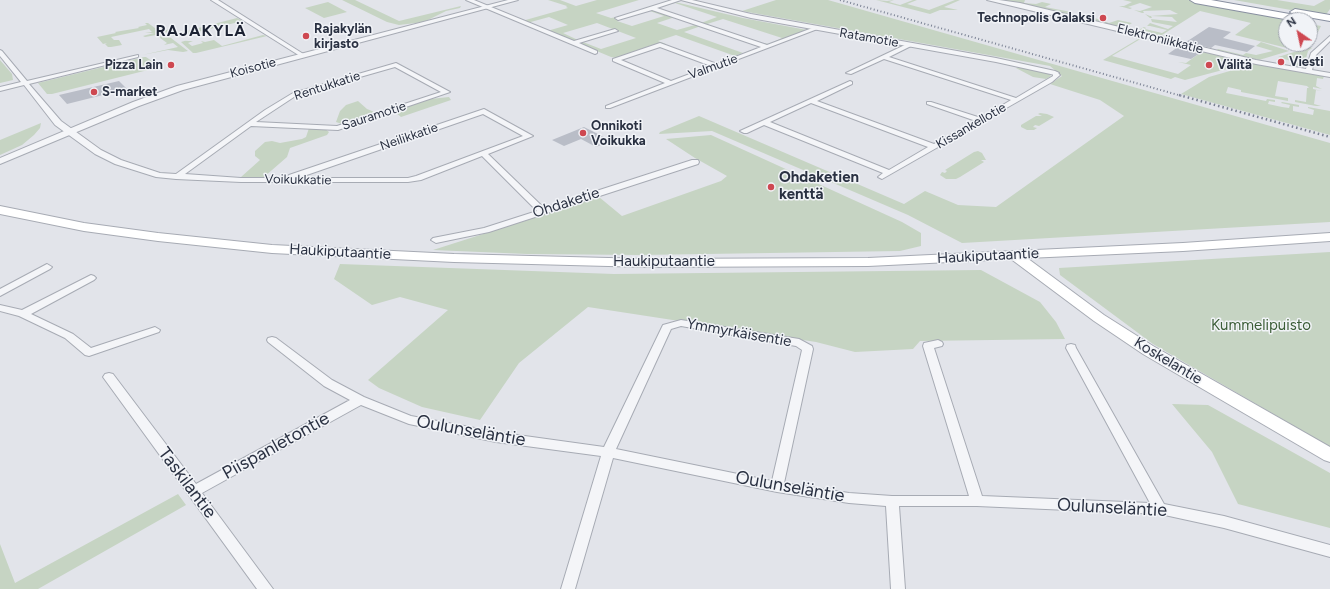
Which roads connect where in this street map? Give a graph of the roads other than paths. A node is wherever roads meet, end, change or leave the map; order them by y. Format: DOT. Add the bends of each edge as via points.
graph roads {
  1 [pos="214,0"];
  2 [pos="469,0"];
  3 [pos="515,0"];
  4 [pos="678,0"];
  5 [pos="684,0"];
  6 [pos="990,0"];
  7 [pos="1198,0"];
  8 [pos="1225,0"];
  9 [pos="486,7"];
  10 [pos="652,8"];
  11 [pos="1278,12"];
  12 [pos="1278,14"];
  13 [pos="1278,16"];
  14 [pos="618,18"];
  15 [pos="1330,18"];
  16 [pos="1318,19"];
  17 [pos="1318,22"];
  18 [pos="1330,25"];
  19 [pos="817,28"];
  20 [pos="615,31"];
  21 [pos="1330,38"];
  22 [pos="574,43"];
  23 [pos="909,45"];
  24 [pos="767,47"];
  25 [pos="0,52"];
  26 [pos="595,52"];
  27 [pos="302,55"];
  28 [pos="136,56"];
  29 [pos="884,57"];
  30 [pos="717,66"];
  31 [pos="1309,71"];
  32 [pos="849,73"];
  33 [pos="1055,73"];
  34 [pos="1330,75"];
  35 [pos="25,83"];
  36 [pos="670,83"];
  37 [pos="850,83"];
  38 [pos="0,89"];
  39 [pos="447,92"];
  40 [pos="1017,100"];
  41 [pos="811,101"];
  42 [pos="929,102"];
  43 [pos="608,106"];
  44 [pos="981,120"];
  45 [pos="764,122"];
  46 [pos="251,124"];
  47 [pos="338,128"];
  48 [pos="744,131"];
  49 [pos="70,132"];
  50 [pos="529,136"];
  51 [pos="336,137"];
  52 [pos="934,147"];
  53 [pos="483,153"];
  54 [pos="0,161"];
  55 [pos="695,162"];
  56 [pos="889,173"];
  57 [pos="176,177"];
  58 [pos="882,177"];
  59 [pos="285,179"];
  60 [pos="0,210"];
  61 [pos="542,211"];
  62 [pos="1330,237"];
  63 [pos="436,240"];
  64 [pos="1014,255"];
  65 [pos="46,267"];
  66 [pos="91,278"];
  67 [pos="0,293"];
  68 [pos="0,308"];
  69 [pos="23,314"];
  70 [pos="155,330"];
  71 [pos="272,340"];
  72 [pos="938,344"];
  73 [pos="1071,348"];
  74 [pos="108,376"];
  75 [pos="360,400"];
  76 [pos="608,452"];
  77 [pos="1330,455"];
  78 [pos="777,487"];
  79 [pos="193,492"];
  80 [pos="892,501"];
  81 [pos="977,501"];
  82 [pos="1160,509"];
  83 [pos="1330,551"];
  84 [pos="266,589"];
  85 [pos="568,589"];
  86 [pos="898,589"];
  1 -- 27 [label="street"];
  2 -- 9 [label="street"];
  3 -- 9 [label="street, Koisotie"];
  4 -- 10 [label="street"];
  5 -- 19 [label="street, Ratamotie"];
  6 -- 31 [label="street, Elektroniikkatie" via="1256,62"];
  7 -- 12 [label="highway"];
  7 -- 13 [label="highway"];
  8 -- 11 [label="highway"];
  9 -- 22 [label="street"];
  9 -- 27 [label="street, Koisotie"];
  10 -- 14 [label="street"];
  10 -- 24 [label="street"];
  15 -- 16 [label="highway"];
  17 -- 18 [label="highway"];
  19 -- 23 [label="street, Ratamotie"];
  19 -- 24 [label="street, Valmutie"];
  20 -- 22 [label="street"];
  21 -- 31 [label="street" via="1313,54"];
  22 -- 26 [label="street"];
  23 -- 29 [label="street"];
  23 -- 33 [label="street, Ratamotie"];
  24 -- 30 [label="street, Valmutie"];
  25 -- 35 [label="street, Voikukkatie"];
  27 -- 49 [label="street, Koisotie" via="180,88"];
  28 -- 35 [label="street"];
  29 -- 32 [label="street"];
  29 -- 40 [label="street"];
  30 -- 36 [label="street, Valmutie"];
  30 -- 36 [label="street" via="660,45 615,60"];
  31 -- 34 [label="street, Elektroniikkatie"];
  33 -- 40 [label="street, Kissankellotie" via="1056,77"];
  35 -- 38 [label="street"];
  35 -- 49 [label="street, Voikukkatie" via="58,123"];
  36 -- 43 [label="street, Valmutie"];
  37 -- 41 [label="street"];
  39 -- 46 [label="street, Rentukkatie" via="396,64 296,94"];
  39 -- 47 [label="street, Sauramotie"];
  40 -- 44 [label="street, Kissankellotie"];
  41 -- 45 [label="street"];
  41 -- 52 [label="street"];
  42 -- 44 [label="street"];
  44 -- 52 [label="street, Kissankellotie"];
  45 -- 48 [label="street"];
  45 -- 56 [label="street"];
  46 -- 47 [label="street, Sauramotie"];
  46 -- 57 [label="street, Rentukkatie"];
  47 -- 51 [label="street"];
  49 -- 54 [label="street, Koisotie"];
  49 -- 57 [label="street, Voikukkatie" via="98,152 118,162 159,175"];
  50 -- 53 [label="street, Voikukkatie"];
  50 -- 59 [label="street, Neilikkatie" via="484,111"];
  52 -- 56 [label="street, Kissankellotie"];
  53 -- 59 [label="street, Voikukkatie" via="408,180"];
  53 -- 61 [label="street"];
  55 -- 61 [label="street, Ohdaketie"];
  56 -- 58 [label="street, Kissankellotie"];
  57 -- 59 [label="street, Voikukkatie"];
  60 -- 64 [label="main road, Haukiputaantie" via="84,227 158,237 272,249 454,258 647,263 860,262"];
  61 -- 63 [label="street, Ohdaketie" via="486,230"];
  62 -- 64 [label="main road, Haukiputaantie"];
  64 -- 77 [label="main road, Koskelantie" via="1099,318 1148,350"];
  65 -- 67 [label="street"];
  66 -- 69 [label="street"];
  68 -- 69 [label="street"];
  69 -- 70 [label="street" via="69,336 89,352"];
  71 -- 75 [label="street, Oulunseläntie" via="328,383"];
  72 -- 81 [label="street" via="928,346"];
  73 -- 82 [label="street"];
  74 -- 79 [label="street, Taskilantie"];
  75 -- 76 [label="street, Oulunseläntie" via="409,420 496,437"];
  75 -- 79 [label="street, Piispanletontie"];
  76 -- 78 [label="street, Oulunseläntie"];
  76 -- 78 [label="street, Ymmyrkäisentie" via="667,327 681,323 799,343 808,349"];
  76 -- 85 [label="street"];
  78 -- 80 [label="street, Oulunseläntie" via="849,498"];
  79 -- 84 [label="street, Taskilantie"];
  80 -- 81 [label="street, Oulunseläntie"];
  80 -- 86 [label="street"];
  81 -- 82 [label="street, Oulunseläntie"];
  82 -- 83 [label="street, Oulunseläntie" via="1224,522"];
}
